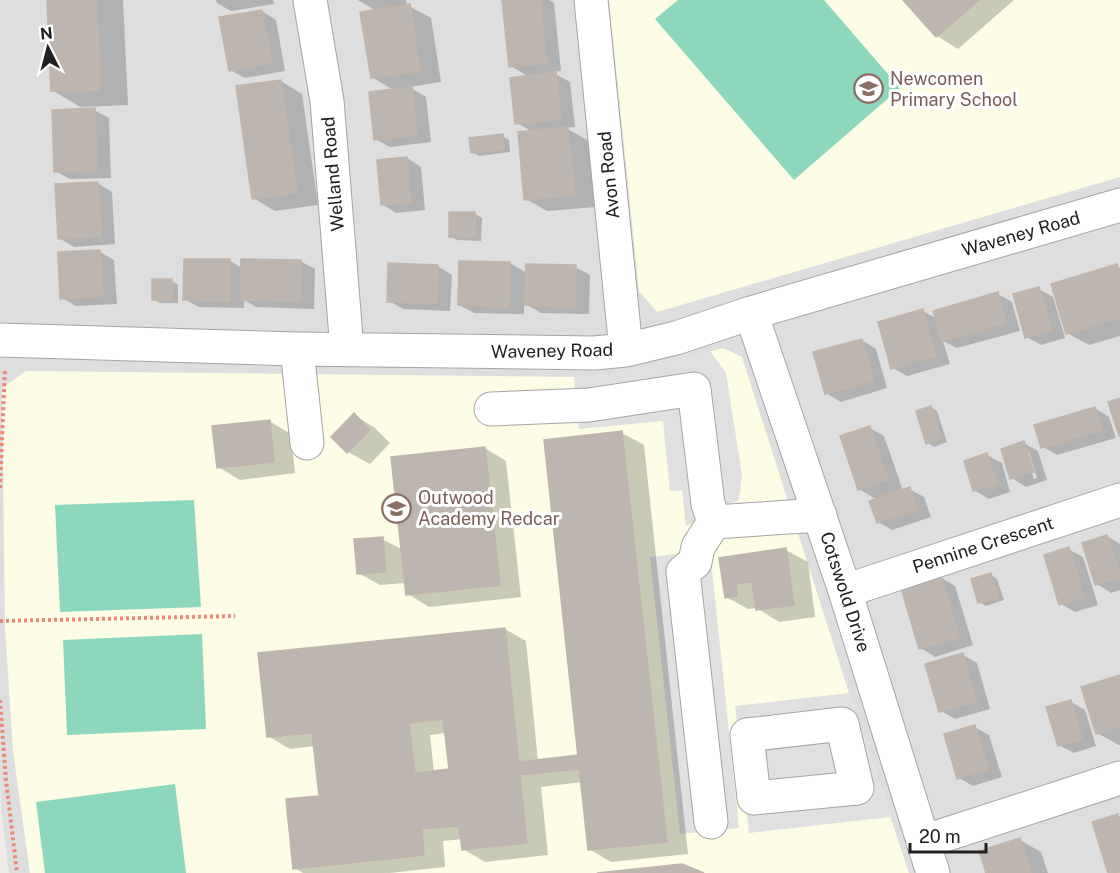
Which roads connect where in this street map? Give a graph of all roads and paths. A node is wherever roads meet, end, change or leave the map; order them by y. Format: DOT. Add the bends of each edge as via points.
graph roads {
  1 [pos="310,0"];
  2 [pos="591,0"];
  3 [pos="1120,205"];
  4 [pos="751,312"];
  5 [pos="0,340"];
  6 [pos="39,341"];
  7 [pos="297,350"];
  8 [pos="347,350"];
  9 [pos="626,350"];
  10 [pos="491,409"];
  11 [pos="307,443"];
  12 [pos="0,488"];
  13 [pos="1120,500"];
  14 [pos="820,515"];
  15 [pos="714,522"];
  16 [pos="845,591"];
  17 [pos="236,616"];
  18 [pos="0,621"];
  19 [pos="0,700"];
  20 [pos="750,765"];
  21 [pos="705,768"];
  22 [pos="1120,778"];
  23 [pos="711,822"];
  24 [pos="923,842"];
  25 [pos="17,873"];
  26 [pos="933,873"];
  1 -- 8 [label="street, Welland Road" via="327,101"];
  2 -- 9 [label="street, Avon Road"];
  3 -- 4 [label="street, Waveney Road"];
  4 -- 9 [label="street, Waveney Road" via="676,338"];
  4 -- 14 [label="street, Cotswold Drive"];
  5 -- 6 [label="street, Waveney Road"];
  6 -- 7 [label="street, Waveney Road"];
  6 -- 12 [label="path" via="28,356 4,369"];
  7 -- 8 [label="street, Waveney Road"];
  7 -- 11 [label="street"];
  8 -- 9 [label="street, Waveney Road" via="594,353"];
  10 -- 15 [label="street" via="589,405 694,389 708,504"];
  13 -- 16 [label="street, Pennine Crescent"];
  14 -- 15 [label="street"];
  14 -- 16 [label="street, Cotswold Drive"];
  15 -- 21 [label="street" via="699,546 695,562 683,572"];
  16 -- 24 [label="street, Cotswold Drive"];
  17 -- 18 [label="path"];
  19 -- 25 [label="path"];
  20 -- 21 [label="street"];
  21 -- 23 [label="street"];
  22 -- 24 [label="street"];
  24 -- 26 [label="street, Cotswold Drive"];
}
